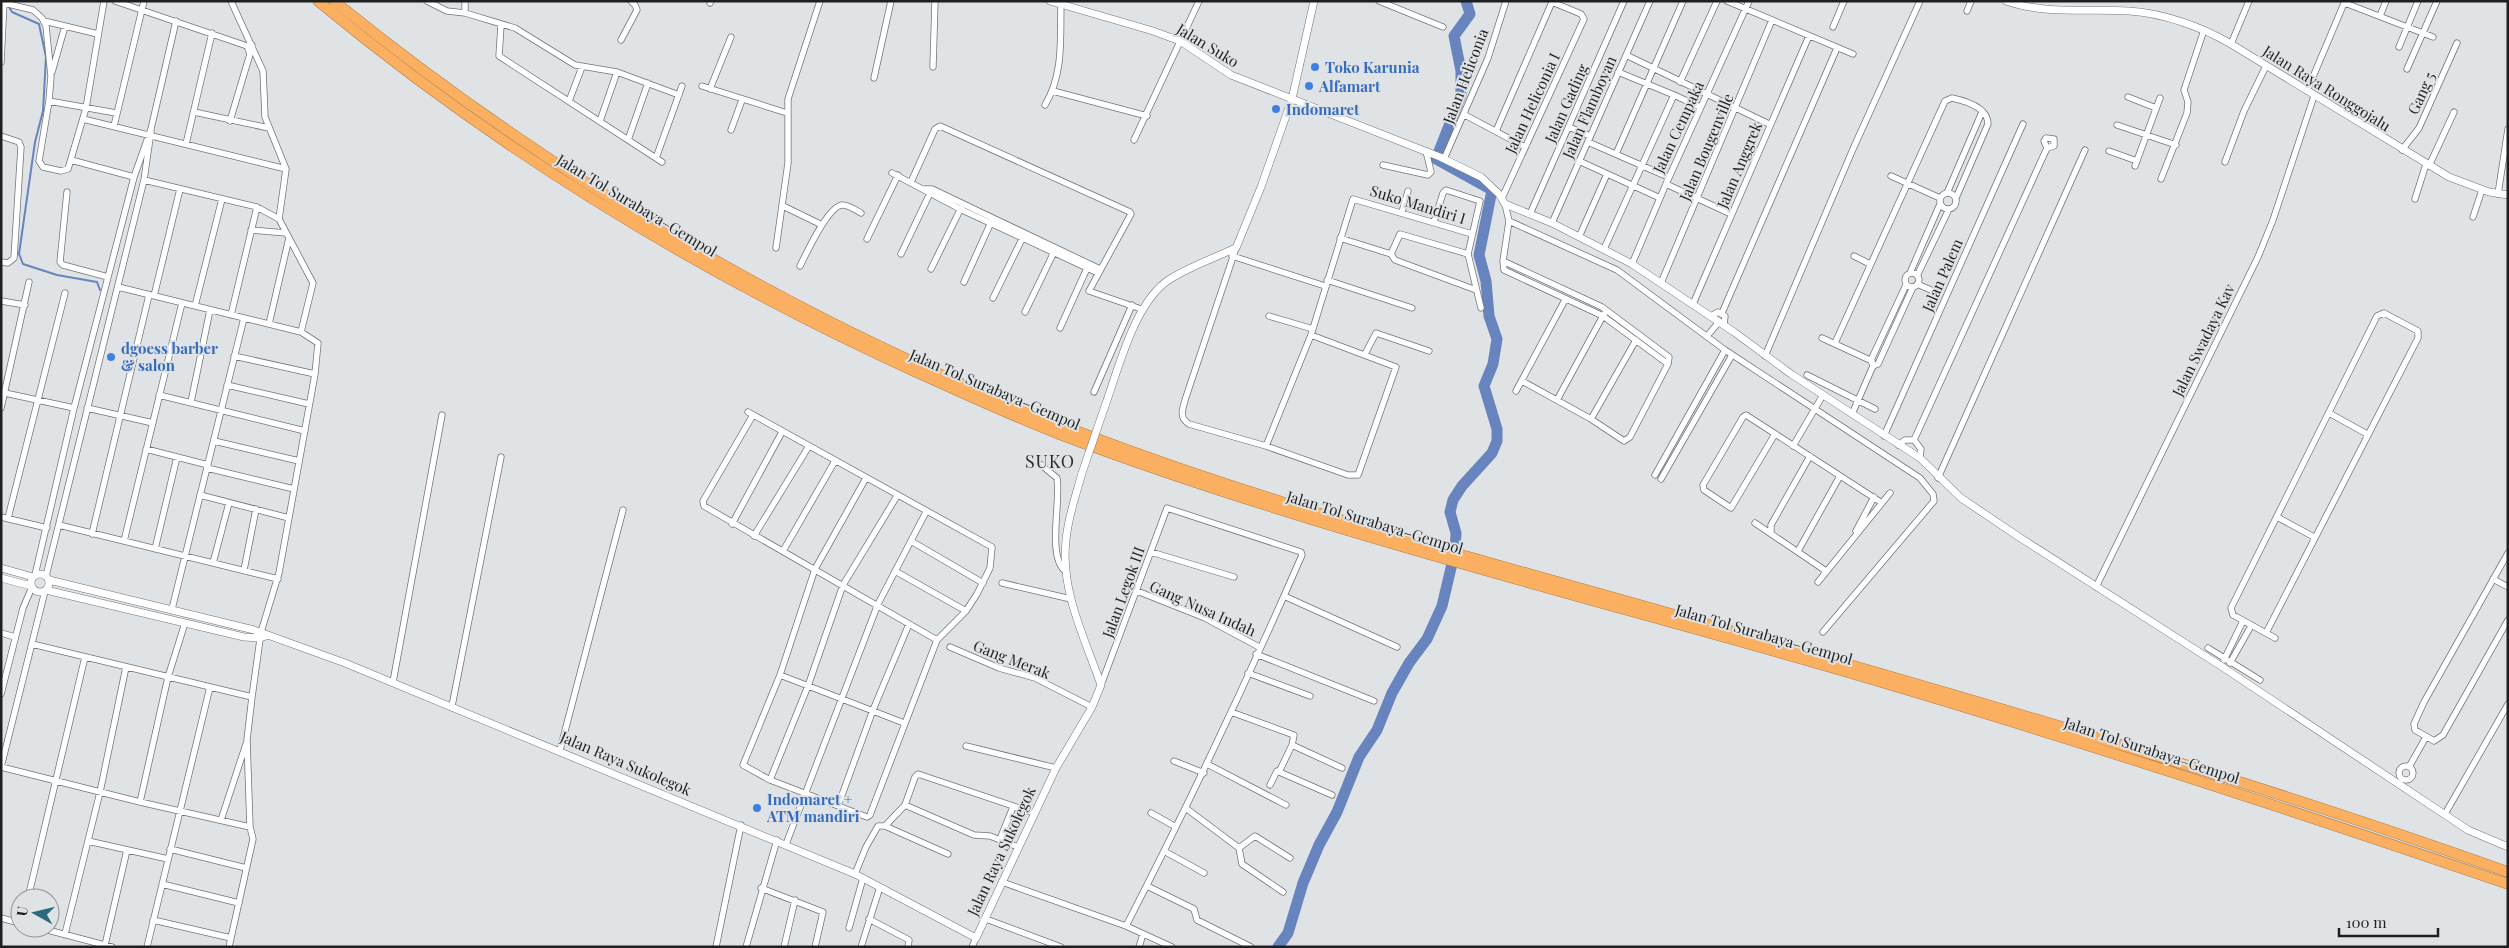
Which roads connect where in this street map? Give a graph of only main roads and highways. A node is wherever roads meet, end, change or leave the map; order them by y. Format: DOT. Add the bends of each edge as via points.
graph roads {
  1 [pos="318,1"];
  2 [pos="334,1"];
  3 [pos="1443,554"];
  4 [pos="1467,561"];
  5 [pos="2508,872"];
  6 [pos="2508,884"];
  1 -- 3 [label="highway, Jalan Tol Surabaya–Gempol" via="445,100 550,171 643,230 853,343 1063,435 1236,496"];
  2 -- 3 [label="highway, Jalan Tol Surabaya–Gempol" via="385,43 507,131 626,208 736,271 868,340 1013,405 1131,451"];
  3 -- 4 [label="highway, Jalan Tol Surabaya–Gempol"];
  4 -- 5 [label="highway, Jalan Tol Surabaya–Gempol" via="2005,710 2237,780"];
  4 -- 6 [label="highway, Jalan Tol Surabaya–Gempol" via="2062,737"];
}
